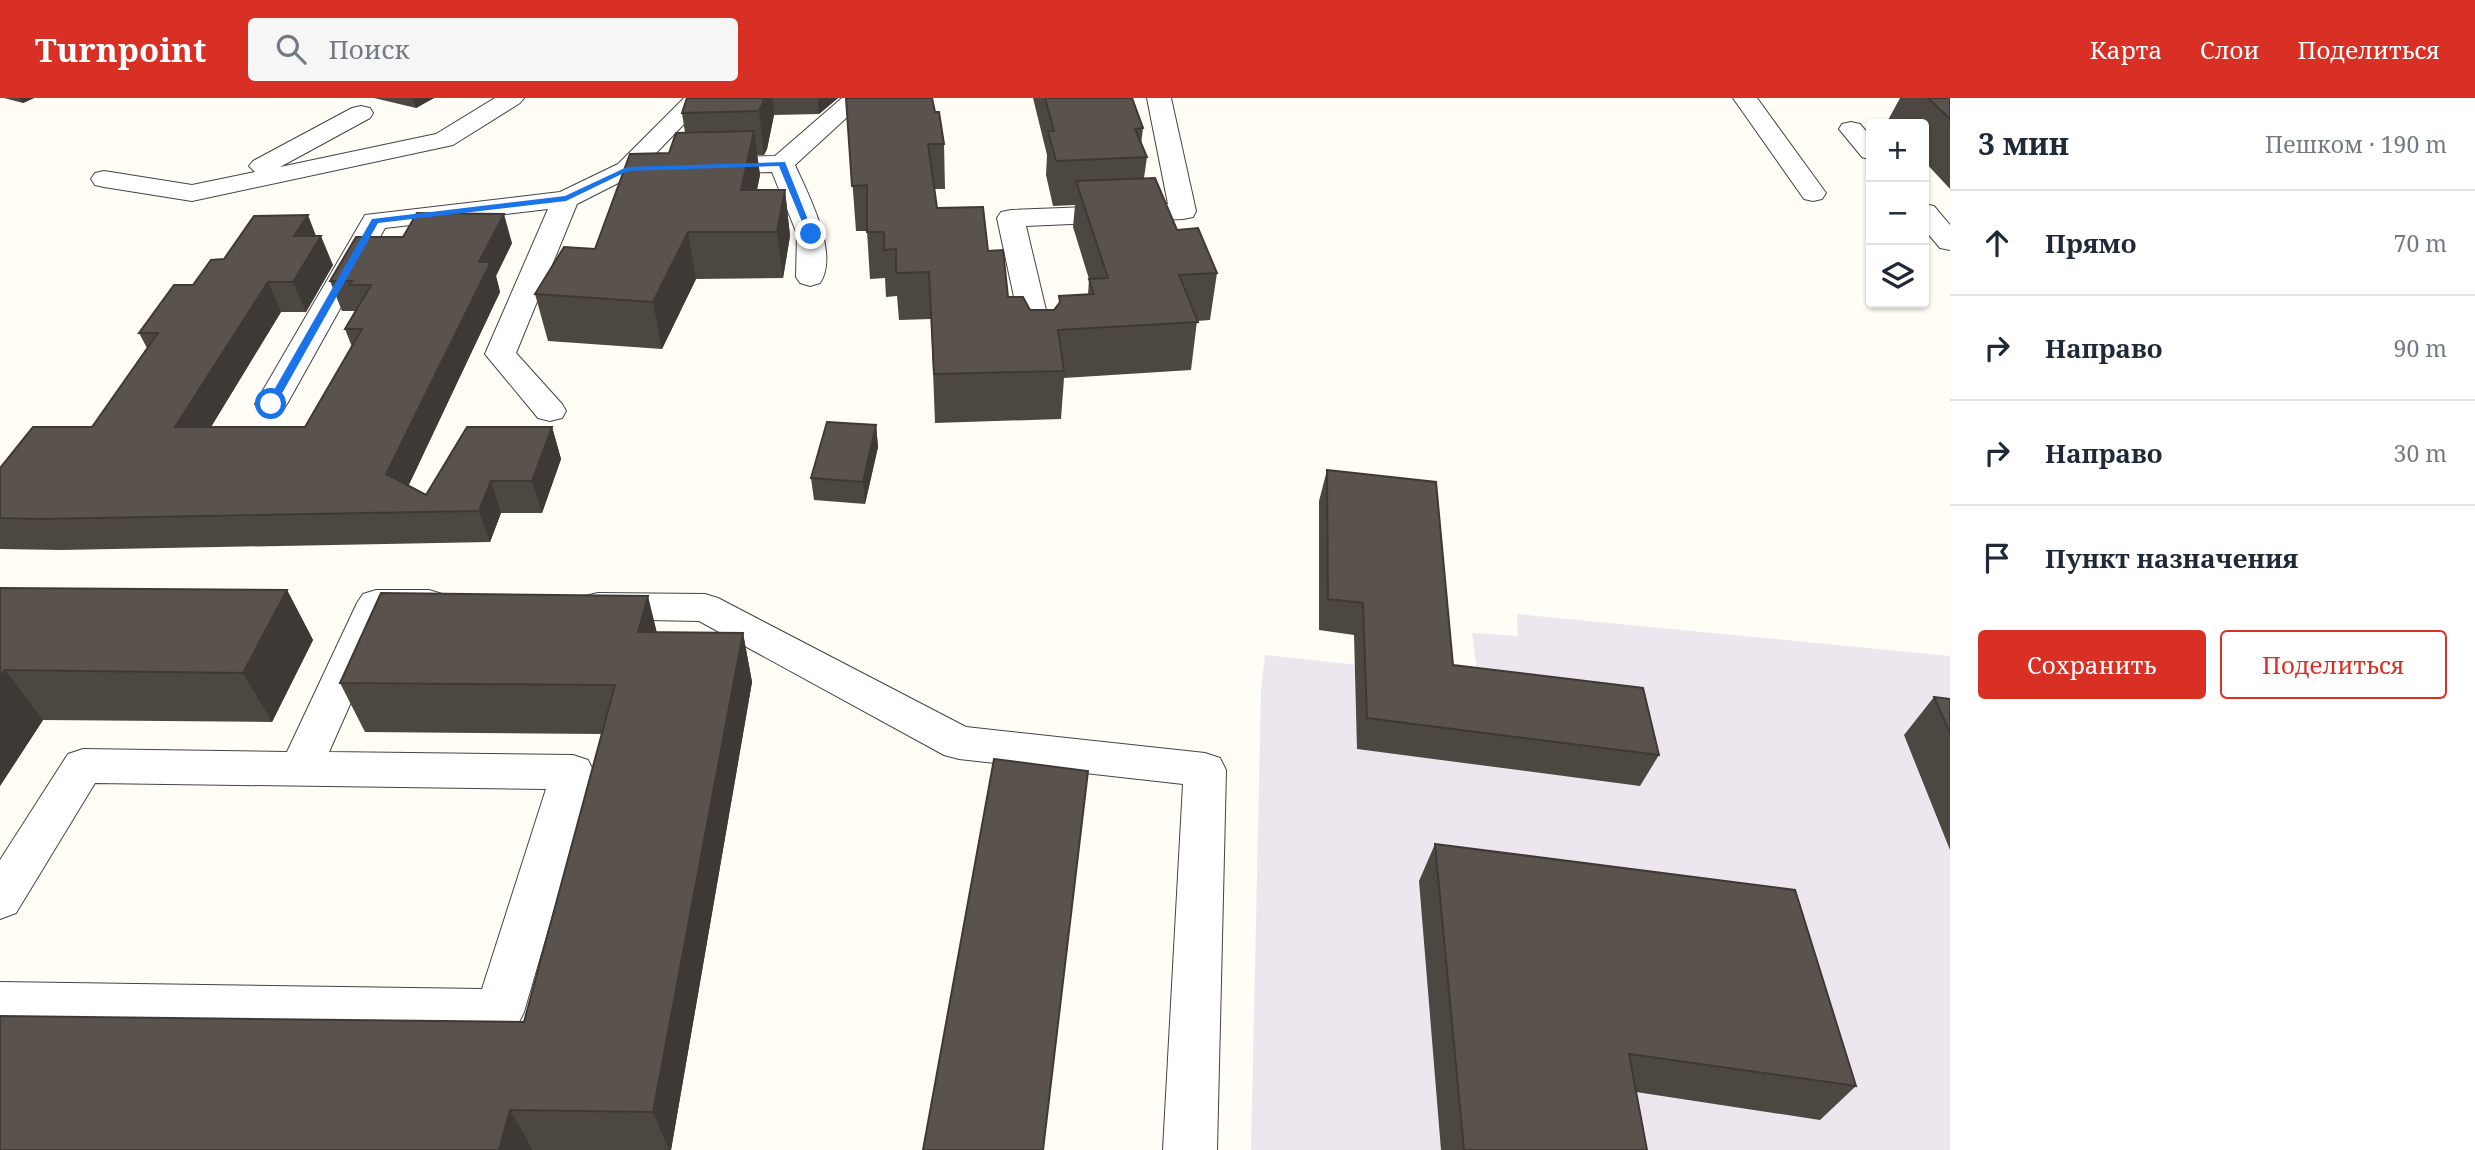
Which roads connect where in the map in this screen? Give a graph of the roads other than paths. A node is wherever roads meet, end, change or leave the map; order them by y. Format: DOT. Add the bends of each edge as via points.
graph roads {
  1 [pos="512,98"];
  2 [pos="697,98"];
  3 [pos="856,98"];
  4 [pos="1159,98"];
  5 [pos="1745,98"];
  6 [pos="360,113"];
  7 [pos="1851,129"];
  8 [pos="1866,146"];
  9 [pos="782,163"];
  10 [pos="627,169"];
  11 [pos="104,179"];
  12 [pos="226,186"];
  13 [pos="1813,193"];
  14 [pos="566,199"];
  15 [pos="1929,218"];
  16 [pos="1950,242"];
  17 [pos="810,277"];
  18 [pos="1040,348"];
  19 [pos="271,404"];
  20 [pos="550,411"];
  21 [pos="472,604"];
  22 [pos="554,606"];
  23 [pos="300,769"];
  24 [pos="0,899"];
  25 [pos="0,1005"];
  26 [pos="1190,1150"];
  1 -- 12 [label="street" via="444,140"];
  2 -- 10 [label="street"];
  3 -- 9 [label="street"];
  4 -- 18 [label="street" via="1183,211 1011,218"];
  5 -- 13 [label="street"];
  6 -- 12 [label="street"];
  7 -- 8 [label="street"];
  9 -- 10 [label="street"];
  9 -- 17 [label="street" via="811,234"];
  10 -- 14 [label="street"];
  11 -- 12 [label="street" via="192,193"];
  14 -- 19 [label="street" via="375,221"];
  14 -- 20 [label="street" via="500,354"];
  15 -- 16 [label="street"];
  21 -- 23 [label="street" via="376,603"];
  22 -- 26 [label="street" via="705,608 959,743 1205,770"];
  23 -- 24 [label="street" via="83,766"];
  23 -- 25 [label="street" via="573,772 499,1012"];
}
